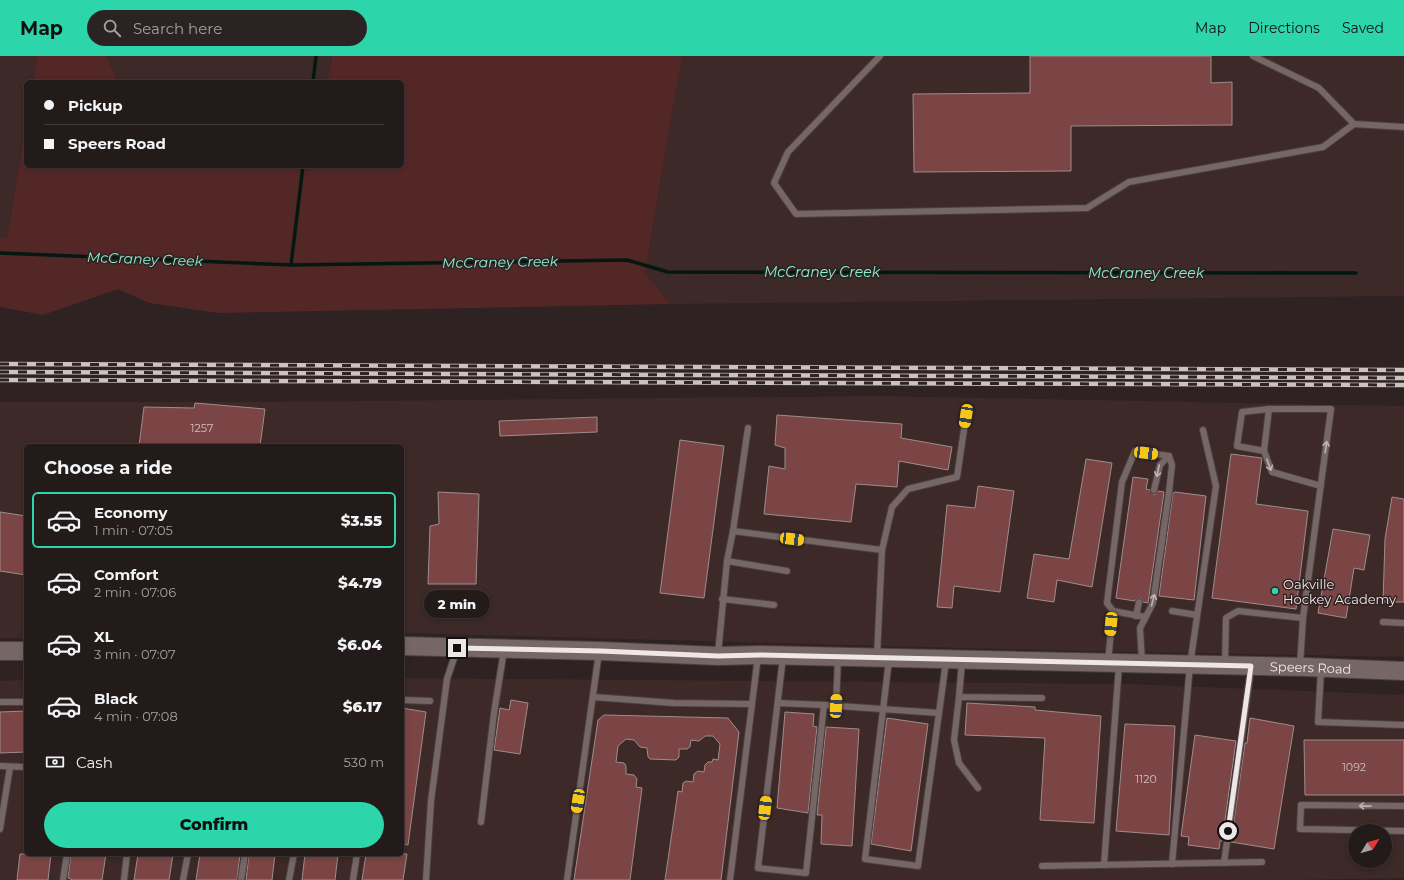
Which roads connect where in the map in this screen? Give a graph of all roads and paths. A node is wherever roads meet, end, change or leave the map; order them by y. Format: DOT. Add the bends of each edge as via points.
graph roads {
  1 [pos="880,56"];
  2 [pos="1253,56"];
  3 [pos="1354,124"];
  4 [pos="1404,127"];
  5 [pos="1269,409"];
  6 [pos="966,416"];
  7 [pos="748,428"];
  8 [pos="1203,430"];
  9 [pos="1264,451"];
  10 [pos="1169,456"];
  11 [pos="1321,486"];
  12 [pos="1154,490"];
  13 [pos="733,531"];
  14 [pos="882,550"];
  15 [pos="727,562"];
  16 [pos="787,571"];
  17 [pos="722,599"];
  18 [pos="1139,602"];
  19 [pos="774,605"];
  20 [pos="1112,611"];
  21 [pos="1172,611"];
  22 [pos="1197,615"];
  23 [pos="1136,616"];
  24 [pos="1145,617"];
  25 [pos="1303,618"];
  26 [pos="1383,622"];
  27 [pos="1404,623"];
  28 [pos="404,646"];
  29 [pos="457,648"];
  30 [pos="504,649"];
  31 [pos="24,651"];
  32 [pos="600,651"];
  33 [pos="0,652"];
  34 [pos="759,655"];
  35 [pos="783,655"];
  36 [pos="718,656"];
  37 [pos="838,656"];
  38 [pos="883,658"];
  39 [pos="954,659"];
  40 [pos="1114,663"];
  41 [pos="1142,664"];
  42 [pos="1190,665"];
  43 [pos="1224,666"];
  44 [pos="1251,666"];
  45 [pos="1300,667"];
  46 [pos="1322,668"];
  47 [pos="1404,671"];
  48 [pos="593,697"];
  49 [pos="958,697"];
  50 [pos="1042,698"];
  51 [pos="404,700"];
  52 [pos="430,701"];
  53 [pos="0,702"];
  54 [pos="24,702"];
  55 [pos="778,703"];
  56 [pos="752,704"];
  57 [pos="824,705"];
  58 [pos="836,706"];
  59 [pos="883,709"];
  60 [pos="939,713"];
  61 [pos="1404,725"];
  62 [pos="0,766"];
  63 [pos="10,767"];
  64 [pos="24,767"];
  65 [pos="978,788"];
  66 [pos="1404,806"];
  67 [pos="481,822"];
  68 [pos="0,829"];
  69 [pos="1404,830"];
  70 [pos="67,856"];
  71 [pos="127,856"];
  72 [pos="188,856"];
  73 [pos="245,856"];
  74 [pos="294,856"];
  75 [pos="357,856"];
  76 [pos="1262,862"];
  77 [pos="1224,863"];
  78 [pos="1172,864"];
  79 [pos="1104,865"];
  80 [pos="1042,866"];
  81 [pos="63,880"];
  82 [pos="124,880"];
  83 [pos="183,880"];
  84 [pos="241,880"];
  85 [pos="290,880"];
  86 [pos="353,880"];
  87 [pos="426,880"];
  88 [pos="566,880"];
  89 [pos="730,880"];
  1 -- 3 [label="lane" via="788,152 774,184 796,214 1087,208 1130,182 1323,147"];
  2 -- 3 [label="lane" via="1319,88"];
  3 -- 4 [label="lane"];
  5 -- 9 [label="lane"];
  5 -- 9 [label="lane" via="1242,412 1238,446"];
  11 -- 5 [label="lane, one-way" via="1331,409"];
  6 -- 14 [label="lane" via="956,478 908,489 892,507"];
  7 -- 13 [label="lane"];
  8 -- 22 [label="lane" via="1216,486"];
  9 -- 11 [label="lane, one-way" via="1272,472"];
  10 -- 12 [label="lane, one-way" via="1160,465"];
  10 -- 20 [label="lane" via="1134,452 1122,482 1107,603"];
  24 -- 10 [label="lane, one-way" via="1153,603 1172,465"];
  11 -- 25 [label="lane"];
  13 -- 14 [label="lane"];
  13 -- 15 [label="lane"];
  14 -- 38 [label="lane"];
  15 -- 16 [label="lane"];
  15 -- 17 [label="lane"];
  17 -- 19 [label="lane"];
  17 -- 36 [label="lane"];
  18 -- 23 [label="lane"];
  20 -- 23 [label="lane"];
  20 -- 40 [label="lane"];
  21 -- 22 [label="lane"];
  22 -- 42 [label="lane"];
  23 -- 24 [label="lane"];
  24 -- 41 [label="lane" via="1140,628"];
  25 -- 43 [label="lane" via="1238,611 1226,618"];
  25 -- 45 [label="lane"];
  26 -- 27 [label="lane"];
  28 -- 29 [label="main road, Speers Road"];
  29 -- 30 [label="main road, Speers Road"];
  29 -- 87 [label="lane" via="447,679 430,801"];
  30 -- 32 [label="main road, Speers Road"];
  30 -- 67 [label="lane"];
  31 -- 33 [label="main road"];
  32 -- 36 [label="main road, Speers Road"];
  32 -- 48 [label="lane"];
  34 -- 35 [label="main road, Speers Road"];
  34 -- 36 [label="main road, Speers Road"];
  34 -- 56 [label="lane"];
  35 -- 37 [label="main road, Speers Road"];
  35 -- 55 [label="lane"];
  37 -- 38 [label="main road, Speers Road"];
  37 -- 58 [label="lane"];
  38 -- 39 [label="main road, Speers Road"];
  38 -- 59 [label="lane"];
  39 -- 40 [label="main road, Speers Road"];
  39 -- 49 [label="lane"];
  39 -- 60 [label="lane"];
  40 -- 41 [label="main road, Speers Road"];
  40 -- 79 [label="lane"];
  41 -- 42 [label="main road, Speers Road"];
  42 -- 43 [label="main road, Speers Road"];
  42 -- 78 [label="lane"];
  43 -- 44 [label="main road, Speers Road"];
  44 -- 45 [label="main road, Speers Road"];
  44 -- 77 [label="lane"];
  45 -- 46 [label="main road, Speers Road"];
  46 -- 47 [label="main road, Speers Road"];
  46 -- 61 [label="lane" via="1318,722"];
  48 -- 56 [label="lane" via="674,703"];
  48 -- 88 [label="lane"];
  49 -- 50 [label="lane"];
  49 -- 65 [label="lane" via="954,740 959,763"];
  51 -- 52 [label="lane"];
  53 -- 54 [label="lane"];
  55 -- 57 [label="lane"];
  55 -- 57 [label="lane" via="758,868 806,873"];
  56 -- 89 [label="lane"];
  57 -- 58 [label="lane"];
  58 -- 59 [label="lane"];
  59 -- 60 [label="lane"];
  59 -- 60 [label="lane" via="865,859 918,866"];
  62 -- 63 [label="lane"];
  63 -- 64 [label="lane"];
  63 -- 68 [label="lane"];
  66 -- 69 [label="lane, one-way" via="1301,805 1300,829"];
  70 -- 81 [label="lane"];
  71 -- 82 [label="lane"];
  72 -- 83 [label="lane"];
  73 -- 84 [label="lane"];
  74 -- 85 [label="lane"];
  75 -- 86 [label="lane"];
  76 -- 77 [label="lane"];
  77 -- 78 [label="lane"];
  78 -- 79 [label="lane"];
  79 -- 80 [label="lane"];
}
